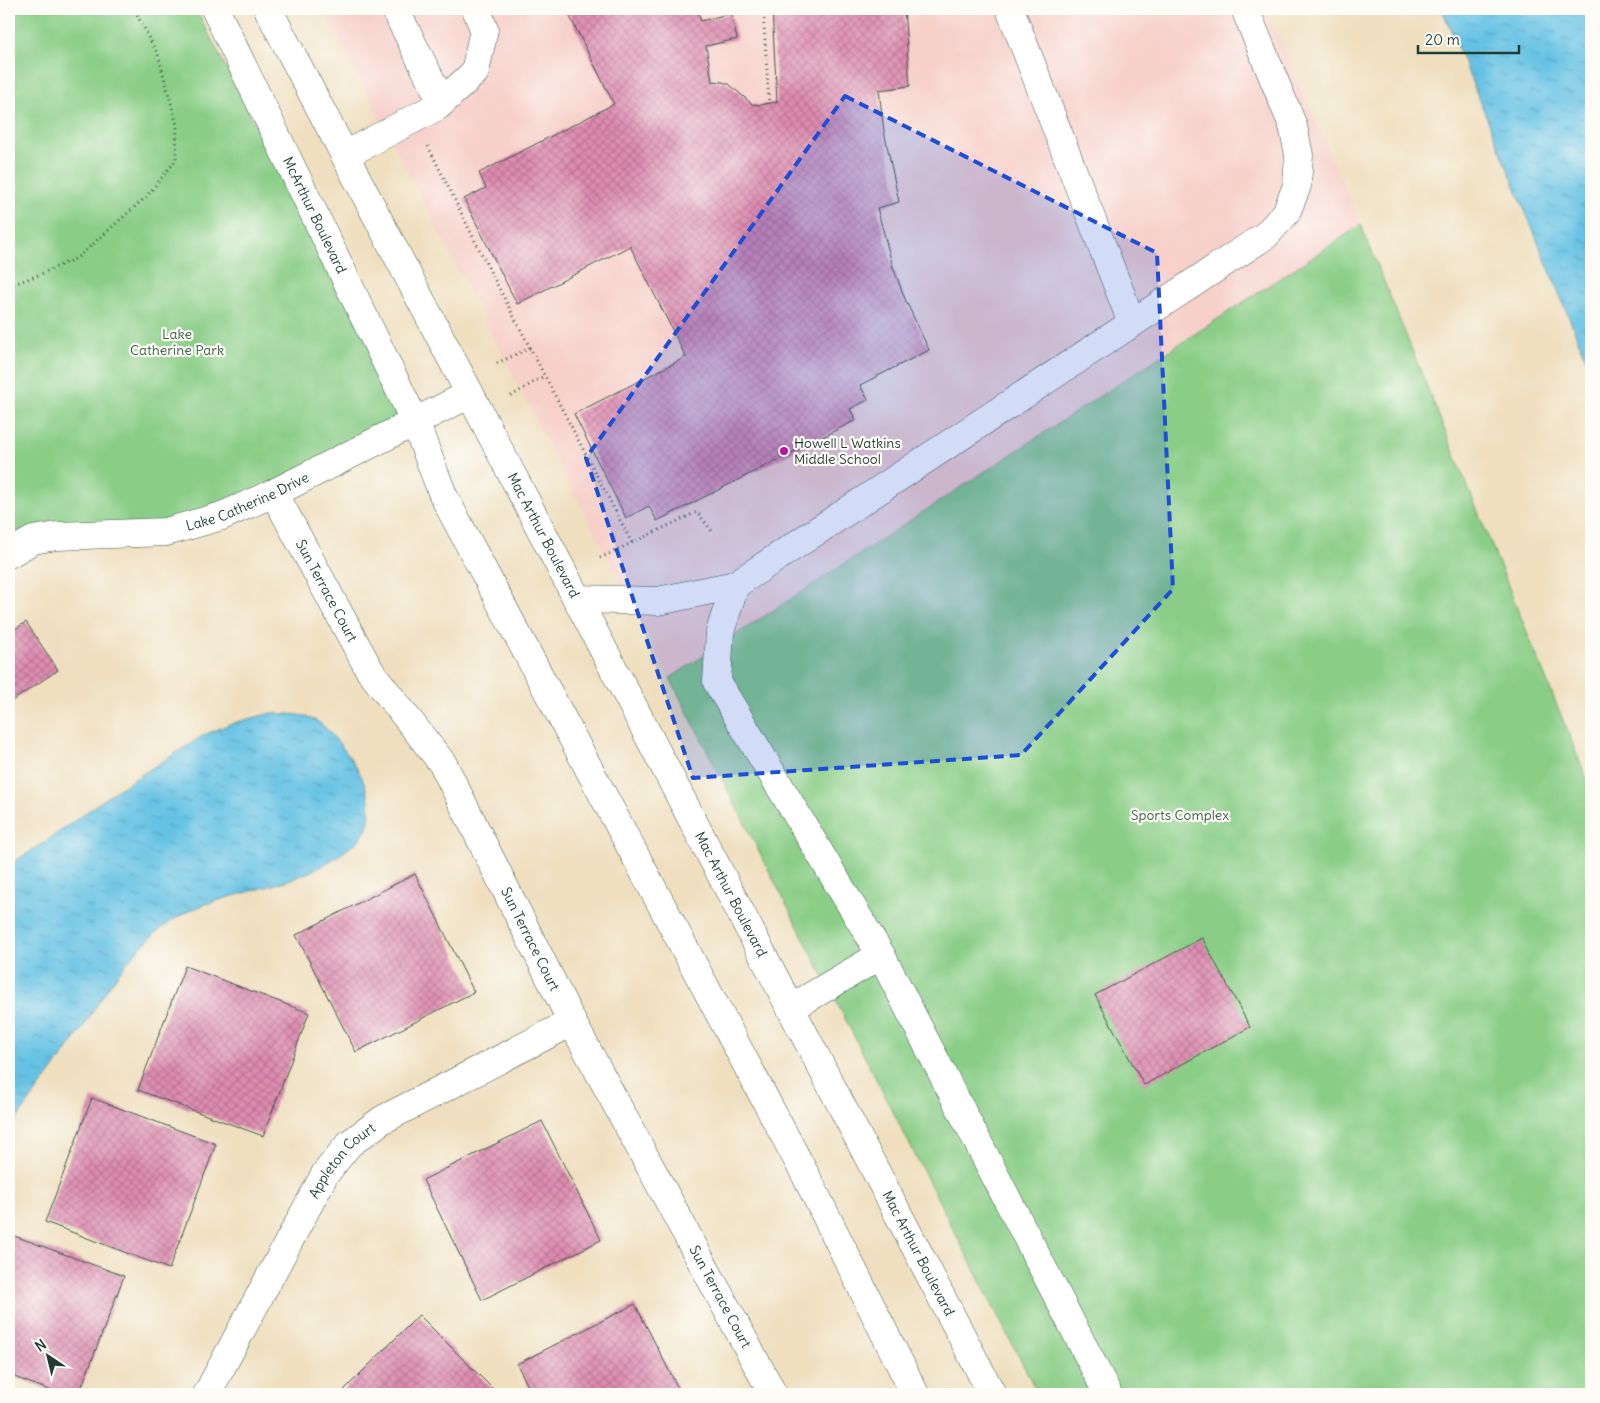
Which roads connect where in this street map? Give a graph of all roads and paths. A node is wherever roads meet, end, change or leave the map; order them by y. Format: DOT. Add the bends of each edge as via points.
graph roads {
  1 [pos="134,9"];
  2 [pos="215,9"];
  3 [pos="268,9"];
  4 [pos="395,9"];
  5 [pos="476,9"];
  6 [pos="763,9"];
  7 [pos="1010,9"];
  8 [pos="1245,9"];
  9 [pos="442,102"];
  10 [pos="768,104"];
  11 [pos="428,146"];
  12 [pos="345,155"];
  13 [pos="9,286"];
  14 [pos="1132,323"];
  15 [pos="530,348"];
  16 [pos="497,363"];
  17 [pos="544,376"];
  18 [pos="470,394"];
  19 [pos="511,396"];
  20 [pos="415,422"];
  21 [pos="274,493"];
  22 [pos="712,531"];
  23 [pos="632,543"];
  24 [pos="9,554"];
  25 [pos="600,558"];
  26 [pos="735,585"];
  27 [pos="577,598"];
  28 [pos="881,955"];
  29 [pos="791,1008"];
  30 [pos="572,1022"];
  31 [pos="207,1394"];
  32 [pos="773,1394"];
  33 [pos="915,1394"];
  34 [pos="992,1394"];
  35 [pos="1108,1394"];
  1 -- 13 [label="path" via="158,55 177,125 176,160 146,197 77,258"];
  2 -- 20 [label="street, McArthur Boulevard"];
  3 -- 12 [label="street"];
  4 -- 9 [label="street"];
  5 -- 9 [label="street" via="484,29 475,72"];
  6 -- 10 [label="path"];
  7 -- 14 [label="street"];
  8 -- 14 [label="street" via="1293,126 1299,155 1298,186 1286,213 1266,235"];
  9 -- 12 [label="street"];
  11 -- 15 [label="path"];
  12 -- 18 [label="street"];
  14 -- 26 [label="street"];
  15 -- 16 [label="path"];
  15 -- 17 [label="path"];
  17 -- 19 [label="path"];
  17 -- 23 [label="path"];
  18 -- 20 [label="street, Lake Catherine Drive"];
  18 -- 27 [label="street, Mac Arthur Boulevard"];
  20 -- 21 [label="street, Lake Catherine Drive"];
  20 -- 33 [label="street" via="443,495 806,1176"];
  21 -- 24 [label="street, Lake Catherine Drive" via="222,516 166,532 57,536 33,540"];
  21 -- 30 [label="street, Sun Terrace Court" via="370,671 443,764"];
  22 -- 23 [label="path" via="697,512"];
  23 -- 25 [label="path"];
  26 -- 27 [label="street" via="658,601"];
  26 -- 28 [label="street" via="720,632 717,682"];
  27 -- 29 [label="street, Mac Arthur Boulevard"];
  28 -- 29 [label="street"];
  28 -- 35 [label="street"];
  29 -- 34 [label="street, Mac Arthur Boulevard"];
  30 -- 31 [label="street, Appleton Court" via="382,1120 349,1144 325,1174"];
  30 -- 32 [label="street, Sun Terrace Court"];
}
